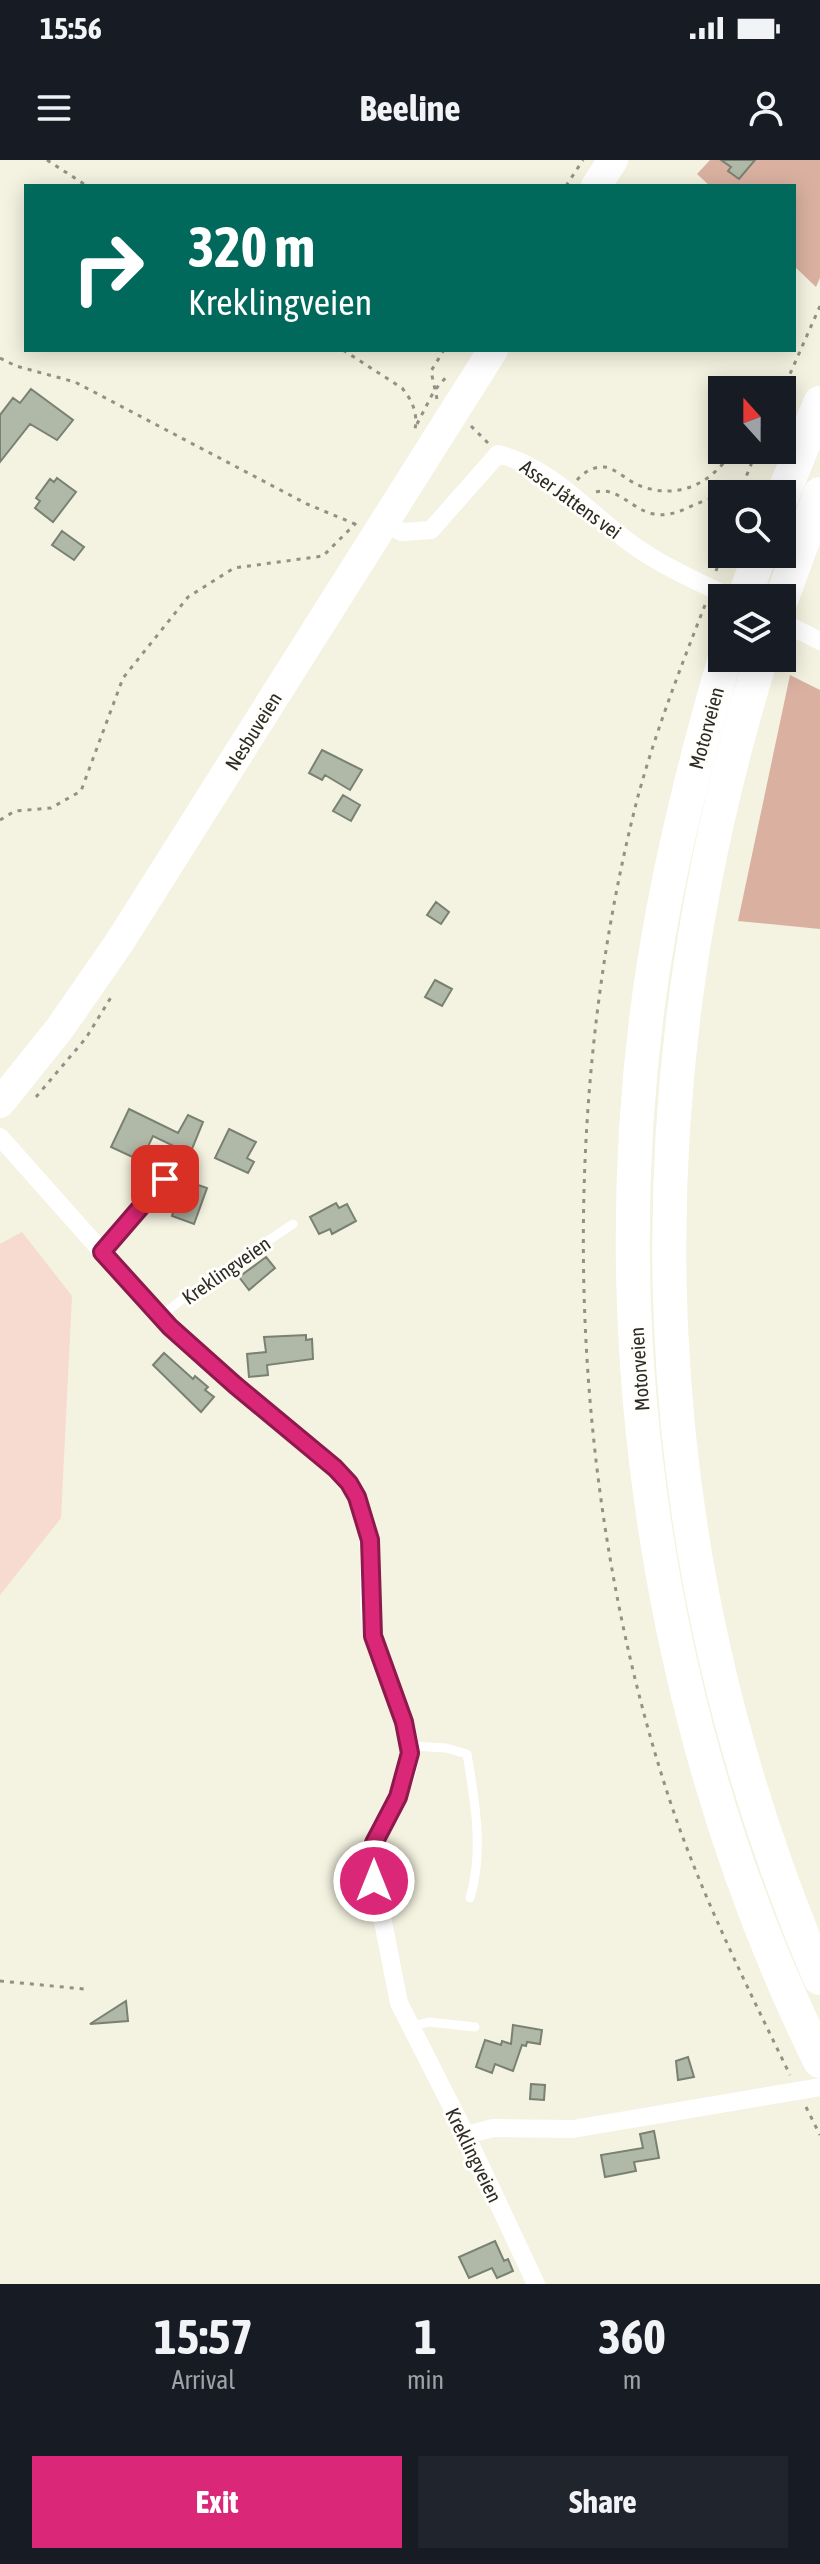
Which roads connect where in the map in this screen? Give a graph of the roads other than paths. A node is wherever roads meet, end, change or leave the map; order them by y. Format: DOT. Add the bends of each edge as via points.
graph roads {
  1 [pos="613,160"];
  2 [pos="597,184"];
  3 [pos="492,352"];
  4 [pos="820,403"];
  5 [pos="789,480"];
  6 [pos="820,494"];
  7 [pos="373,520"];
  8 [pos="787,584"];
  9 [pos="708,586"];
  10 [pos="796,629"];
  11 [pos="820,641"];
  12 [pos="721,672"];
  13 [pos="757,672"];
  14 [pos="0,1103"];
  15 [pos="0,1137"];
  16 [pos="165,1179"];
  17 [pos="293,1224"];
  18 [pos="102,1252"];
  19 [pos="160,1317"];
  20 [pos="410,1746"];
  21 [pos="470,1898"];
  22 [pos="820,1978"];
  23 [pos="410,2027"];
  24 [pos="475,2027"];
  25 [pos="820,2061"];
  26 [pos="820,2087"];
  27 [pos="466,2135"];
  28 [pos="536,2284"];
  1 -- 2 [label="main road"];
  3 -- 7 [label="main road, Nesbuveien"];
  4 -- 5 [label="highway"];
  6 -- 8 [label="highway"];
  7 -- 9 [label="street, Asser Jåttens vei" via="402,532 431,530 498,454 515,458 567,492 644,553"];
  7 -- 14 [label="main road, Nesbuveien" via="119,943"];
  10 -- 11 [label="street"];
  12 -- 25 [label="highway, Motorveien" via="680,825 650,994 636,1165 637,1351 653,1508 684,1676 751,1896"];
  13 -- 22 [label="highway, Motorveien" via="713,833 685,995 670,1162 671,1336 687,1505 717,1669 764,1832"];
  15 -- 18 [label="street, Kreklingveien"];
  16 -- 18 [label="lane"];
  17 -- 19 [label="lane, Kreklingveien"];
  18 -- 19 [label="street, Kreklingveien"];
  19 -- 20 [label="street, Kreklingveien" via="349,1483 370,1540 373,1636"];
  20 -- 21 [label="lane" via="467,1754 478,1845"];
  20 -- 23 [label="street, Kreklingveien" via="405,1779 374,1843 371,1861 399,2003"];
  23 -- 24 [label="lane" via="429,2022"];
  23 -- 27 [label="street, Kreklingveien"];
  26 -- 27 [label="street" via="573,2129 493,2128"];
  27 -- 28 [label="street, Kreklingveien"];
}
